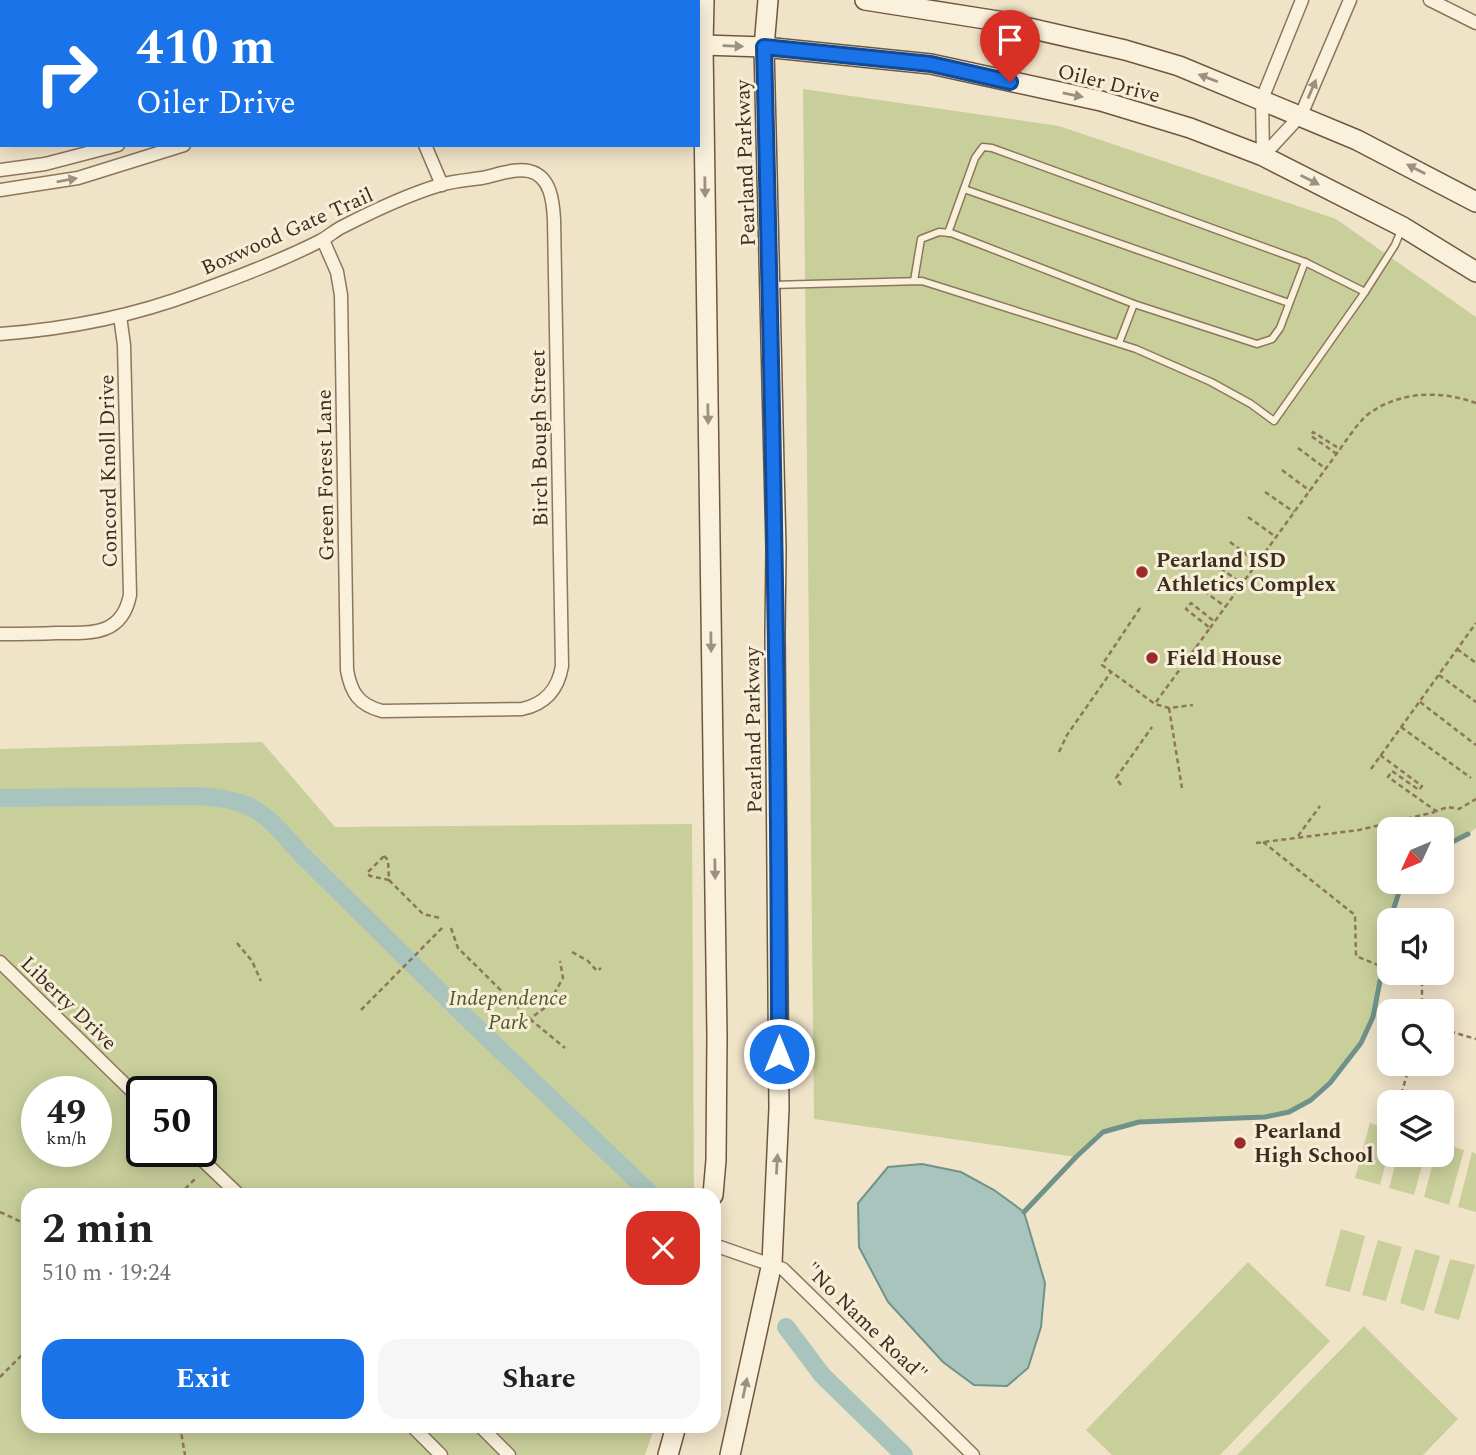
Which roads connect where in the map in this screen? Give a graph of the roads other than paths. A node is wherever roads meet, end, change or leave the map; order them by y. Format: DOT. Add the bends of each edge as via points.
graph roads {
  1 [pos="704,0"];
  2 [pos="768,0"];
  3 [pos="865,0"];
  4 [pos="1302,0"];
  5 [pos="1350,0"];
  6 [pos="1430,0"];
  7 [pos="1476,23"];
  8 [pos="700,45"];
  9 [pos="764,47"];
  10 [pos="1262,99"];
  11 [pos="1301,115"];
  12 [pos="110,147"];
  13 [pos="178,147"];
  14 [pos="426,147"];
  15 [pos="1263,156"];
  16 [pos="0,170"];
  17 [pos="544,181"];
  18 [pos="442,185"];
  19 [pos="964,189"];
  20 [pos="0,190"];
  21 [pos="1476,202"];
  22 [pos="1403,227"];
  23 [pos="948,233"];
  24 [pos="323,240"];
  25 [pos="1305,262"];
  26 [pos="1476,272"];
  27 [pos="914,281"];
  28 [pos="771,285"];
  29 [pos="1365,292"];
  30 [pos="1134,303"];
  31 [pos="1289,303"];
  32 [pos="120,316"];
  33 [pos="0,334"];
  34 [pos="1119,343"];
  35 [pos="0,634"];
  36 [pos="367,707"];
  37 [pos="0,962"];
  38 [pos="126,1085"];
  39 [pos="208,1167"];
  40 [pos="227,1188"];
  41 [pos="714,1188"];
  42 [pos="721,1247"];
  43 [pos="772,1263"];
  44 [pos="420,1433"];
  45 [pos="487,1433"];
  46 [pos="674,1433"];
  47 [pos="441,1455"];
  48 [pos="509,1455"];
  49 [pos="668,1455"];
  50 [pos="730,1455"];
  51 [pos="973,1455"];
  1 -- 8 [label="main road, Pearland Parkway"];
  2 -- 9 [label="main road, Pearland Parkway"];
  10 -- 3 [label="main road, Oiler Drive, one-way" via="1125,50 998,21"];
  4 -- 10 [label="street"];
  11 -- 5 [label="street, one-way"];
  6 -- 7 [label="street"];
  8 -- 9 [label="main road, Oiler Drive, one-way"];
  8 -- 41 [label="main road, Pearland Parkway, one-way" via="717,1036"];
  9 -- 15 [label="main road, Oiler Drive, one-way" via="931,64 1101,101"];
  9 -- 28 [label="main road, Pearland Parkway"];
  10 -- 11 [label="main road, Oiler Drive"];
  10 -- 15 [label="street"];
  11 -- 15 [label="street"];
  21 -- 11 [label="main road, Oiler Drive, one-way"];
  12 -- 16 [label="street" via="46,164"];
  20 -- 13 [label="street, one-way" via="78,178"];
  14 -- 18 [label="street"];
  15 -- 22 [label="main road, Oiler Drive, one-way"];
  17 -- 18 [label="street, Boxwood Gate Trail" via="532,172 515,171"];
  17 -- 36 [label="street, Birch Bough Street" via="552,194 554,219 560,681 538,705 522,709 382,711"];
  18 -- 24 [label="street, Boxwood Gate Trail" via="362,217"];
  19 -- 23 [label="lane"];
  19 -- 25 [label="lane" via="975,158 983,147 992,148"];
  19 -- 31 [label="lane"];
  22 -- 26 [label="main road, Oiler Drive"];
  22 -- 29 [label="lane"];
  23 -- 27 [label="lane" via="921,239"];
  23 -- 30 [label="lane"];
  24 -- 32 [label="street, Boxwood Gate Trail" via="196,293"];
  24 -- 36 [label="street, Green Forest Lane" via="341,295 347,670 356,698"];
  25 -- 29 [label="lane"];
  25 -- 31 [label="lane"];
  27 -- 28 [label="lane"];
  27 -- 34 [label="lane"];
  43 -- 28 [label="main road, Pearland Parkway, one-way" via="779,1095"];
  29 -- 34 [label="lane" via="1274,421 1212,382"];
  30 -- 31 [label="lane" via="1257,344 1272,339"];
  30 -- 34 [label="lane"];
  32 -- 33 [label="street, Boxwood Gate Trail"];
  32 -- 35 [label="street, Concord Knoll Drive" via="127,610 108,628 93,633"];
  37 -- 38 [label="street, Liberty Drive"];
  39 -- 40 [label="street"];
  42 -- 43 [label="street, \"No Name Road\""];
  50 -- 43 [label="main road, Pearland Parkway, one-way"];
  43 -- 51 [label="street, \"No Name Road\""];
  44 -- 47 [label="street"];
  45 -- 48 [label="street"];
  46 -- 49 [label="main road"];
}
